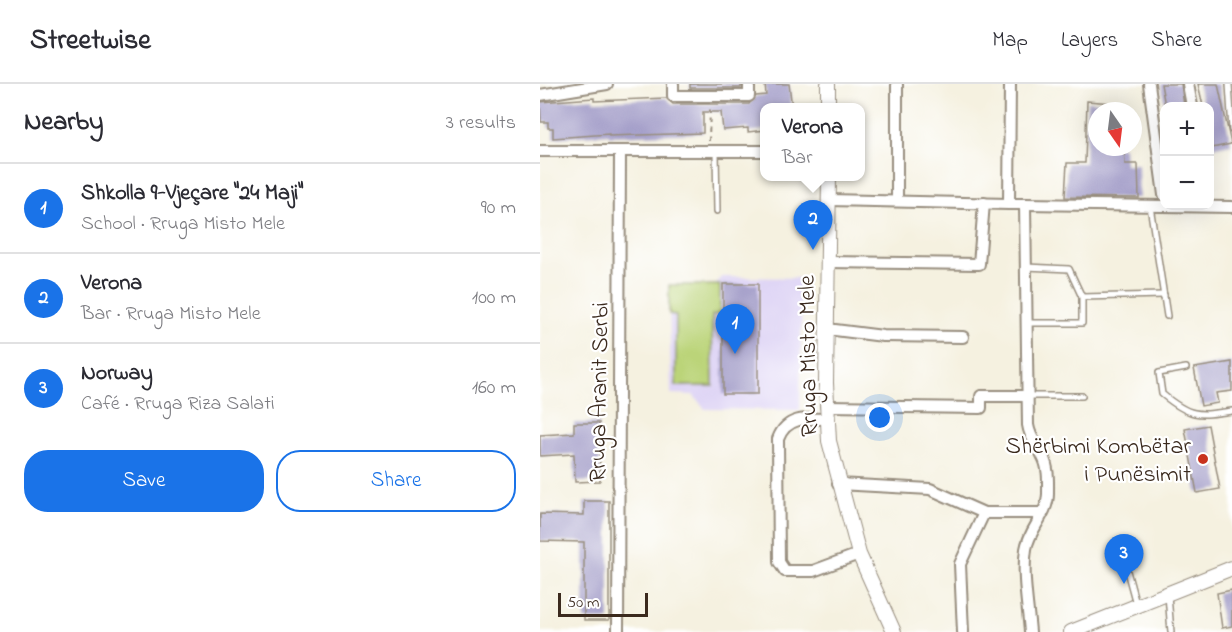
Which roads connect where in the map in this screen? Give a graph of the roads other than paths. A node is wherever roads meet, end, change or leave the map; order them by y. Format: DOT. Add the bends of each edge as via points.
graph roads {
  1 [pos="607,84"];
  2 [pos="673,84"];
  3 [pos="749,84"];
  4 [pos="828,84"];
  5 [pos="897,84"];
  6 [pos="1010,84"];
  7 [pos="1149,84"];
  8 [pos="1188,84"];
  9 [pos="1229,84"];
  10 [pos="540,95"];
  11 [pos="1191,102"];
  12 [pos="828,103"];
  13 [pos="1232,130"];
  14 [pos="540,151"];
  15 [pos="760,151"];
  16 [pos="620,152"];
  17 [pos="713,152"];
  18 [pos="1160,165"];
  19 [pos="829,181"];
  20 [pos="829,200"];
  21 [pos="897,201"];
  22 [pos="984,203"];
  23 [pos="1160,203"];
  24 [pos="1009,204"];
  25 [pos="1025,204"];
  26 [pos="1150,206"];
  27 [pos="1214,206"];
  28 [pos="1232,207"];
  29 [pos="717,211"];
  30 [pos="828,262"];
  31 [pos="1026,267"];
  32 [pos="1164,295"];
  33 [pos="1082,297"];
  34 [pos="1167,316"];
  35 [pos="1027,323"];
  36 [pos="827,328"];
  37 [pos="963,337"];
  38 [pos="1186,368"];
  39 [pos="1028,396"];
  40 [pos="1082,396"];
  41 [pos="1232,411"];
  42 [pos="826,412"];
  43 [pos="838,484"];
  44 [pos="984,513"];
  45 [pos="1041,513"];
  46 [pos="1125,545"];
  47 [pos="859,554"];
  48 [pos="1232,568"];
  49 [pos="1167,594"];
  50 [pos="1137,606"];
  51 [pos="618,632"];
  52 [pos="894,632"];
  53 [pos="963,632"];
  54 [pos="1030,632"];
  55 [pos="1071,632"];
  56 [pos="1172,632"];
  1 -- 10 [label="street"];
  2 -- 3 [label="street" via="674,96 749,96"];
  4 -- 12 [label="street"];
  5 -- 21 [label="street"];
  6 -- 24 [label="street"];
  7 -- 18 [label="street"];
  8 -- 11 [label="street"];
  9 -- 13 [label="lane"];
  14 -- 16 [label="street"];
  15 -- 17 [label="street"];
  16 -- 17 [label="street"];
  16 -- 51 [label="street, Rruga Aranit Serbi"];
  17 -- 29 [label="lane"];
  19 -- 20 [label="street, Rruga Misto Mele"];
  20 -- 21 [label="street"];
  20 -- 30 [label="street, Rruga Misto Mele"];
  21 -- 22 [label="street"];
  22 -- 24 [label="street"];
  22 -- 30 [label="street" via="979,264"];
  23 -- 26 [label="street"];
  24 -- 25 [label="street"];
  25 -- 26 [label="street"];
  25 -- 31 [label="street"];
  26 -- 32 [label="lane"];
  27 -- 28 [label="street"];
  30 -- 36 [label="street, Rruga Misto Mele"];
  31 -- 33 [label="lane" via="1069,269"];
  31 -- 35 [label="street"];
  32 -- 33 [label="lane"];
  32 -- 34 [label="lane"];
  33 -- 35 [label="lane" via="1082,323"];
  35 -- 39 [label="street"];
  36 -- 37 [label="street" via="883,336"];
  36 -- 42 [label="street, Rruga Misto Mele"];
  38 -- 41 [label="lane" via="1159,373 1162,394 1193,415"];
  39 -- 40 [label="lane"];
  39 -- 42 [label="street" via="981,396 981,408"];
  39 -- 45 [label="street" via="1030,437 1047,467 1048,497"];
  42 -- 43 [label="street, Rruga Misto Mele"];
  42 -- 47 [label="street" via="789,423 778,439 779,562 785,571 806,572"];
  43 -- 44 [label="street" via="930,489"];
  43 -- 47 [label="street, Rruga Misto Mele"];
  44 -- 45 [label="street"];
  44 -- 53 [label="street" via="960,564"];
  45 -- 54 [label="street" via="1025,550"];
  46 -- 50 [label="lane" via="1126,571"];
  47 -- 52 [label="street, Rruga Misto Mele"];
  48 -- 49 [label="street"];
  49 -- 50 [label="street"];
  49 -- 56 [label="lane"];
  50 -- 55 [label="street"];
}
